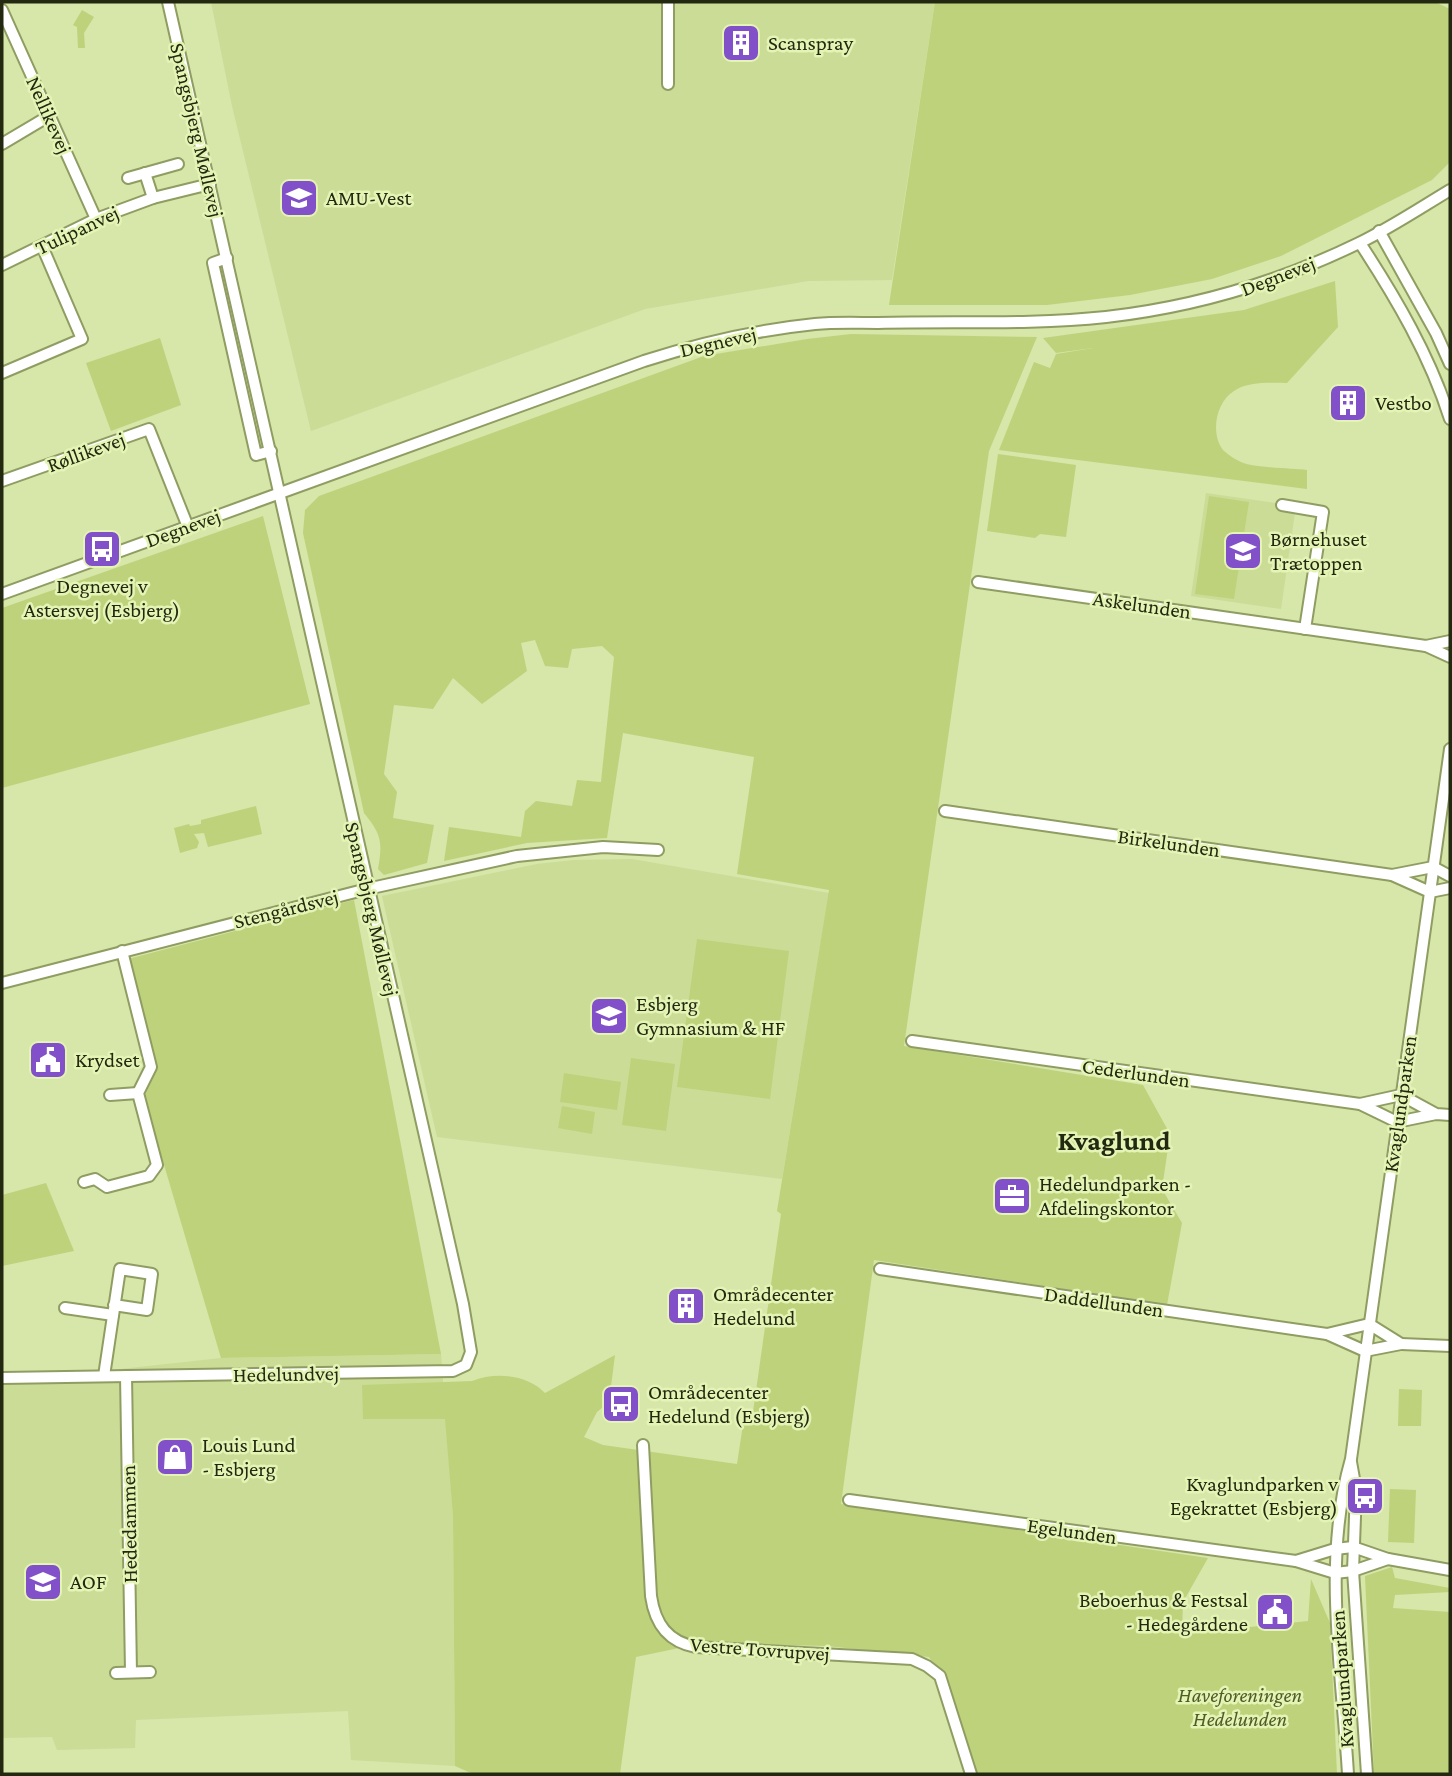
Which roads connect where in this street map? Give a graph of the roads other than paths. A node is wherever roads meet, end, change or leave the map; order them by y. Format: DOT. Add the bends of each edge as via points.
graph roads {
  1 [pos="168,2"];
  2 [pos="668,2"];
  3 [pos="2,10"];
  4 [pos="6,30"];
  5 [pos="668,84"];
  6 [pos="49,116"];
  7 [pos="2,144"];
  8 [pos="178,164"];
  9 [pos="145,173"];
  10 [pos="128,178"];
  11 [pos="209,184"];
  12 [pos="1450,190"];
  13 [pos="153,198"];
  14 [pos="96,219"];
  15 [pos="1379,231"];
  16 [pos="1360,243"];
  17 [pos="42,246"];
  18 [pos="2,264"];
  19 [pos="1450,364"];
  20 [pos="2,373"];
  21 [pos="1450,419"];
  22 [pos="2,481"];
  23 [pos="280,492"];
  24 [pos="1282,505"];
  25 [pos="188,527"];
  26 [pos="978,582"];
  27 [pos="2,594"];
  28 [pos="1305,629"];
  29 [pos="1450,641"];
  30 [pos="1426,646"];
  31 [pos="1450,657"];
  32 [pos="1450,749"];
  33 [pos="945,811"];
  34 [pos="658,850"];
  35 [pos="1433,867"];
  36 [pos="1392,876"];
  37 [pos="1450,876"];
  38 [pos="367,888"];
  39 [pos="1450,888"];
  40 [pos="1430,892"];
  41 [pos="122,951"];
  42 [pos="2,983"];
  43 [pos="912,1041"];
  44 [pos="138,1093"];
  45 [pos="110,1095"];
  46 [pos="1401,1096"];
  47 [pos="1360,1104"];
  48 [pos="1436,1114"];
  49 [pos="1450,1115"];
  50 [pos="1397,1122"];
  51 [pos="84,1182"];
  52 [pos="880,1269"];
  53 [pos="65,1308"];
  54 [pos="114,1310"];
  55 [pos="1369,1324"];
  56 [pos="1327,1335"];
  57 [pos="1401,1343"];
  58 [pos="1450,1346"];
  59 [pos="1365,1351"];
  60 [pos="466,1365"];
  61 [pos="104,1376"];
  62 [pos="126,1376"];
  63 [pos="2,1378"];
  64 [pos="643,1445"];
  65 [pos="1351,1459"];
  66 [pos="849,1500"];
  67 [pos="1353,1547"];
  68 [pos="1335,1549"];
  69 [pos="1388,1559"];
  70 [pos="1296,1560"];
  71 [pos="1450,1570"];
  72 [pos="1353,1571"];
  73 [pos="1335,1573"];
  74 [pos="116,1672"];
  75 [pos="131,1672"];
  76 [pos="149,1672"];
  77 [pos="971,1774"];
  78 [pos="1348,1774"];
  79 [pos="1367,1774"];
  1 -- 11 [label="street, Spangsbjerg Møllevej"];
  2 -- 5 [label="street"];
  3 -- 4 [label="street, Nellikevej"];
  4 -- 6 [label="street, Nellikevej"];
  6 -- 7 [label="street"];
  6 -- 14 [label="street, Nellikevej"];
  8 -- 9 [label="street, Tulipanvej"];
  9 -- 10 [label="street, Tulipanvej"];
  9 -- 13 [label="street"];
  11 -- 13 [label="street, Tulipanvej"];
  11 -- 23 [label="street, Spangsbjerg Møllevej" via="227,258 213,263 256,455 271,452"];
  12 -- 15 [label="street, Degnevej"];
  13 -- 14 [label="street, Tulipanvej"];
  14 -- 17 [label="street, Tulipanvej"];
  15 -- 16 [label="street, Degnevej"];
  15 -- 19 [label="street"];
  16 -- 21 [label="street" via="1419,341"];
  16 -- 23 [label="street, Degnevej" via="1232,293 1106,317 817,324 694,345"];
  17 -- 18 [label="street, Tulipanvej"];
  17 -- 20 [label="street" via="82,339"];
  22 -- 25 [label="street, Røllikevej" via="149,429"];
  23 -- 25 [label="street, Degnevej"];
  23 -- 38 [label="street, Spangsbjerg Møllevej"];
  24 -- 28 [label="street" via="1323,512"];
  25 -- 27 [label="street, Degnevej"];
  26 -- 28 [label="street, Askelunden"];
  28 -- 30 [label="street, Askelunden"];
  29 -- 30 [label="street, Askelunden"];
  30 -- 31 [label="street, Askelunden"];
  32 -- 35 [label="street, Kvaglundparken"];
  33 -- 36 [label="street, Birkelunden"];
  34 -- 38 [label="street, Stengårdsvej" via="603,847 555,851"];
  35 -- 36 [label="street, Birkelunden"];
  35 -- 37 [label="street"];
  35 -- 40 [label="street, Kvaglundparken"];
  36 -- 40 [label="street, Birkelunden"];
  38 -- 41 [label="street, Stengårdsvej"];
  38 -- 60 [label="street, Spangsbjerg Møllevej" via="463,1304 471,1352"];
  39 -- 40 [label="street"];
  40 -- 46 [label="street, Kvaglundparken"];
  41 -- 42 [label="street, Stengårdsvej"];
  41 -- 44 [label="street" via="151,1067"];
  43 -- 47 [label="street, Cederlunden"];
  44 -- 45 [label="street"];
  44 -- 51 [label="street" via="157,1165 149,1177 107,1186 95,1179"];
  46 -- 47 [label="street, Cederlunden"];
  46 -- 48 [label="street"];
  46 -- 50 [label="street, Kvaglundparken"];
  47 -- 50 [label="street, Cederlunden"];
  48 -- 49 [label="street"];
  48 -- 50 [label="street"];
  50 -- 55 [label="street, Kvaglundparken"];
  52 -- 56 [label="street, Daddellunden"];
  53 -- 54 [label="street"];
  54 -- 54 [label="street" via="120,1269 152,1274 147,1310"];
  54 -- 61 [label="street"];
  55 -- 56 [label="street, Daddellunden"];
  55 -- 57 [label="street"];
  55 -- 59 [label="street, Kvaglundparken"];
  56 -- 59 [label="street, Daddellunden"];
  57 -- 58 [label="street"];
  57 -- 59 [label="street"];
  59 -- 65 [label="street, Kvaglundparken"];
  60 -- 62 [label="street, Hedelundvej" via="453,1371"];
  61 -- 62 [label="street, Hedelundvej"];
  61 -- 63 [label="street, Hedelundvej"];
  62 -- 75 [label="street, Hededammen"];
  64 -- 77 [label="street, Vestre Tovrupvej" via="650,1596 663,1630 683,1645 696,1647 912,1659 927,1665 940,1676"];
  65 -- 67 [label="street, Kvaglundparken" via="1356,1490"];
  65 -- 68 [label="street, Kvaglundparken"];
  66 -- 70 [label="street, Egelunden"];
  67 -- 68 [label="street, Egelunden"];
  67 -- 69 [label="street"];
  67 -- 72 [label="street, Kvaglundparken"];
  68 -- 70 [label="street, Egelunden"];
  68 -- 73 [label="street, Kvaglundparken"];
  69 -- 71 [label="street"];
  69 -- 72 [label="street, Egelunden"];
  70 -- 73 [label="street, Egelunden"];
  72 -- 73 [label="street, Egelunden"];
  72 -- 79 [label="street, Kvaglundparken"];
  73 -- 78 [label="street, Kvaglundparken"];
  74 -- 75 [label="street"];
  75 -- 76 [label="street"];
}
